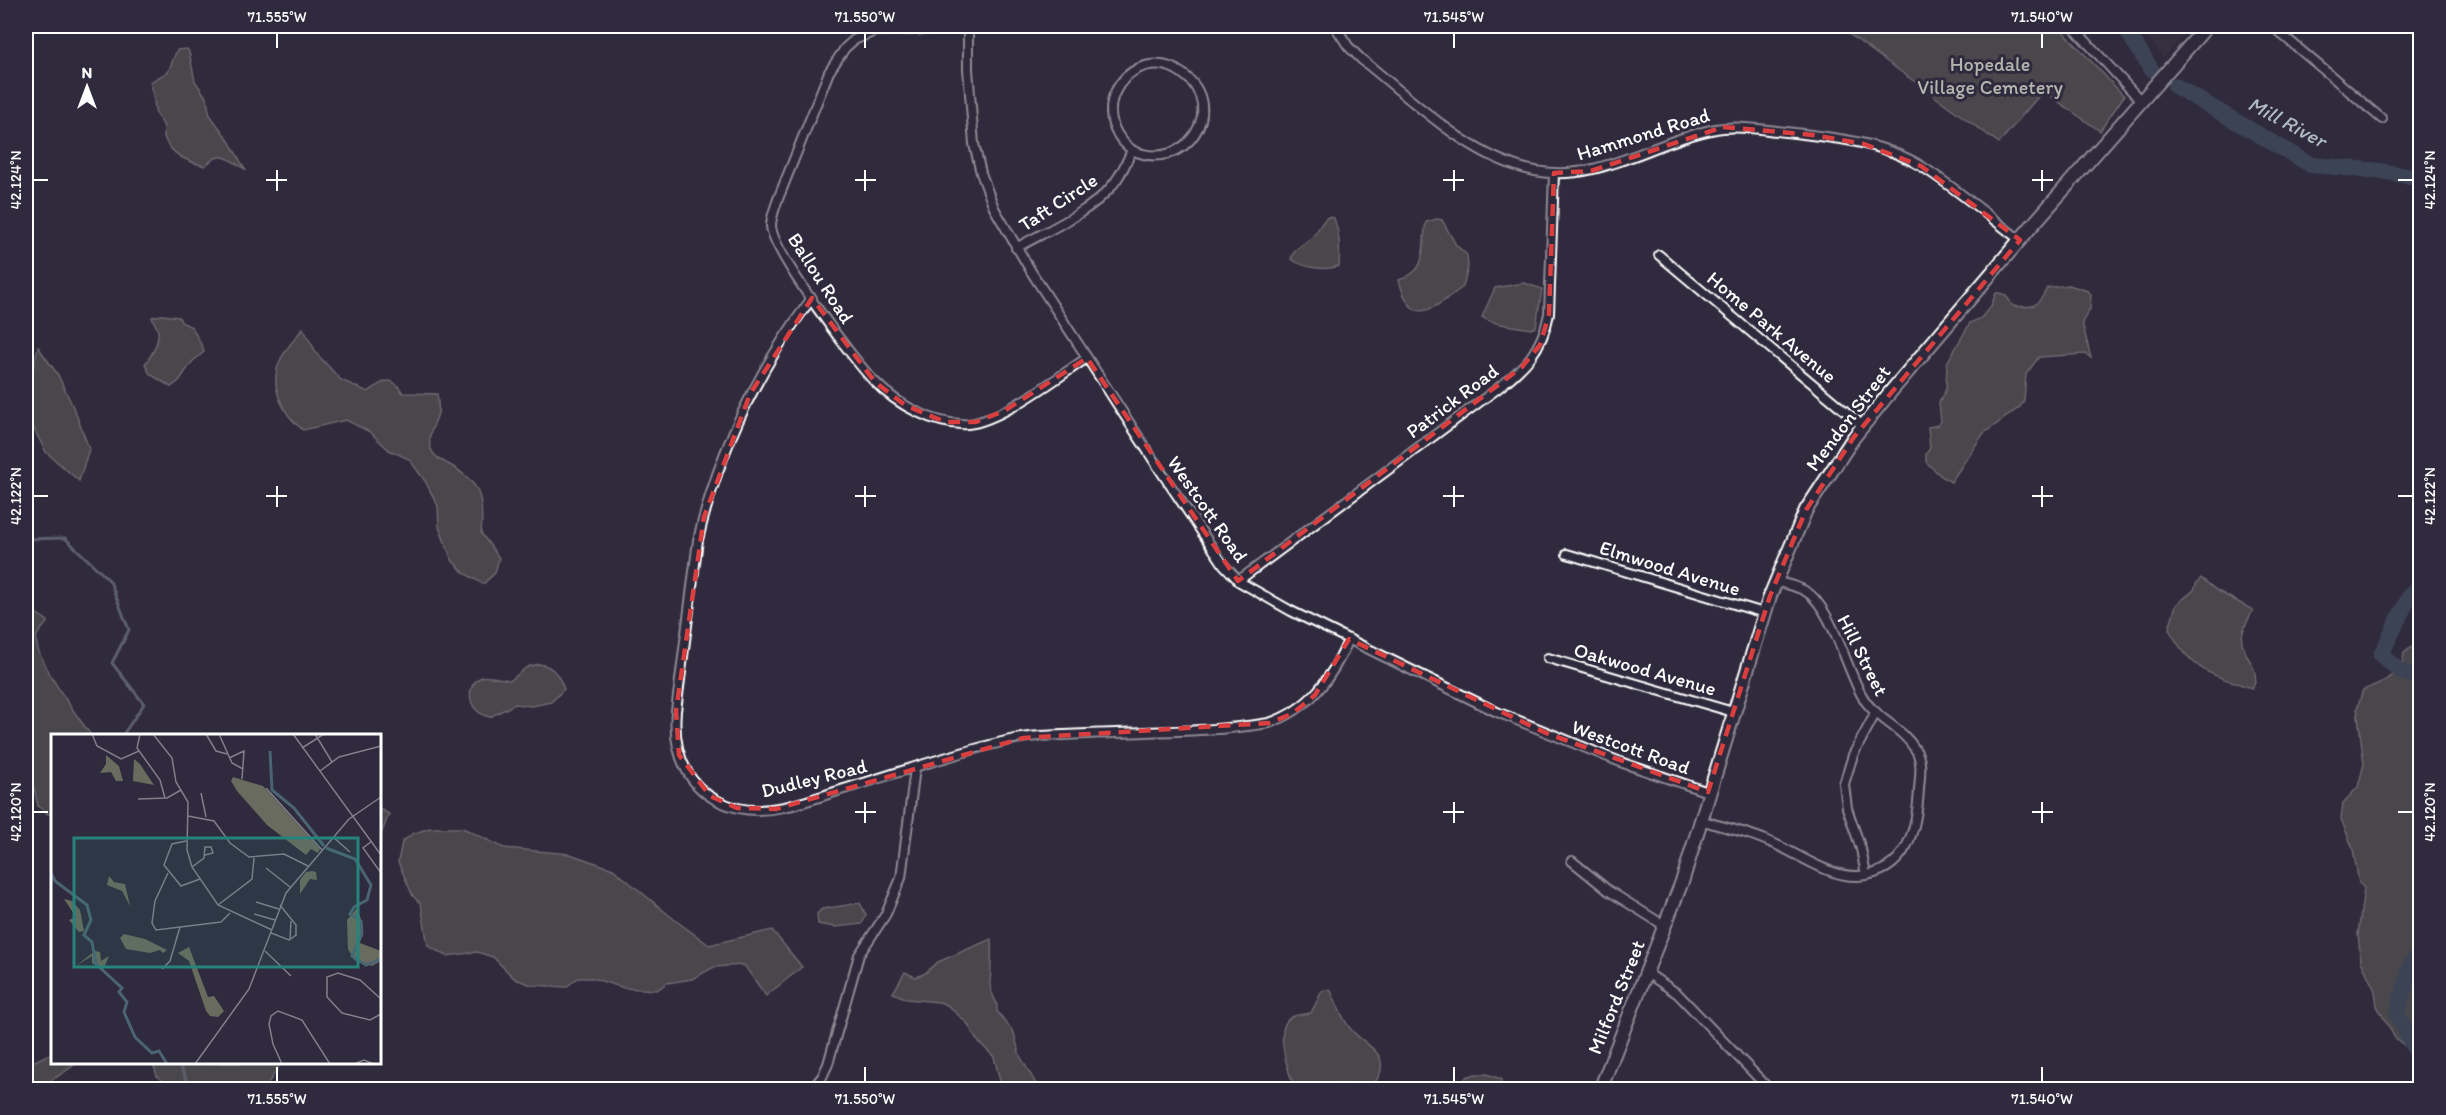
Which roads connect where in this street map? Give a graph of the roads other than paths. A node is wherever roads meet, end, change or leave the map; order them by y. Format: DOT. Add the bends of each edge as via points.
graph roads {
  1 [pos="1335,26"];
  2 [pos="2072,26"];
  3 [pos="2207,26"];
  4 [pos="2272,26"];
  5 [pos="968,27"];
  6 [pos="2141,101"];
  7 [pos="2382,119"];
  8 [pos="1132,150"];
  9 [pos="1554,173"];
  10 [pos="2020,240"];
  11 [pos="1016,248"];
  12 [pos="1659,255"];
  13 [pos="812,298"];
  14 [pos="1087,358"];
  15 [pos="1863,426"];
  16 [pos="1567,554"];
  17 [pos="1238,580"];
  18 [pos="1775,581"];
  19 [pos="1764,613"];
  20 [pos="1348,639"];
  21 [pos="1548,658"];
  22 [pos="1733,712"];
  23 [pos="1876,712"];
  24 [pos="915,768"];
  25 [pos="1708,792"];
  26 [pos="1700,820"];
  27 [pos="1572,861"];
  28 [pos="1866,875"];
  29 [pos="1666,922"];
  30 [pos="1647,973"];
  31 [pos="811,1089"];
  32 [pos="1600,1089"];
  33 [pos="1770,1089"];
  1 -- 9 [label="street, Hammond Road" via="1361,59 1475,147 1534,171"];
  2 -- 6 [label="street"];
  3 -- 6 [label="main road, Mendon Street"];
  4 -- 7 [label="street"];
  5 -- 11 [label="street, Westcott Road" via="974,144 994,208"];
  5 -- 13 [label="street, Ballou Road" via="866,34 845,48 829,72 771,226 788,265"];
  6 -- 10 [label="main road, Mendon Street"];
  8 -- 8 [label="street" via="1113,126 1111,105 1118,86 1133,72 1153,65 1182,74 1199,97 1201,115 1196,132 1184,146 1168,155 1150,156"];
  8 -- 11 [label="street, Taft Circle" via="1118,179 1097,200"];
  9 -- 10 [label="street, Hammond Road" via="1591,171 1723,127 1813,135 1864,144 1921,166"];
  9 -- 17 [label="street, Patrick Road" via="1549,314 1534,354 1497,389"];
  10 -- 15 [label="main road, Mendon Street"];
  11 -- 14 [label="street, Westcott Road"];
  12 -- 15 [label="street, Home Park Avenue"];
  13 -- 14 [label="street, Ballou Road" via="874,382 905,405 945,422 976,422 1004,411"];
  13 -- 24 [label="street, Dudley Road" via="782,338 750,394 704,517 676,711 676,745 683,765 702,789 727,805 747,810 776,809"];
  14 -- 17 [label="street, Westcott Road" via="1205,537"];
  15 -- 18 [label="main road, Mendon Street" via="1806,510"];
  16 -- 19 [label="street, Elmwood Avenue"];
  17 -- 20 [label="street, Westcott Road"];
  18 -- 19 [label="main road, Mendon Street"];
  18 -- 23 [label="street, Hill Street" via="1806,591 1820,605 1861,694"];
  19 -- 22 [label="main road, Mendon Street"];
  20 -- 24 [label="street, Dudley Road" via="1316,695 1292,714 1269,723 1023,738"];
  20 -- 25 [label="street, Westcott Road" via="1546,733"];
  21 -- 22 [label="street, Oakwood Avenue"];
  22 -- 25 [label="main road, Mendon Street"];
  23 -- 28 [label="street" via="1853,755 1844,784"];
  23 -- 28 [label="street, Hill Street" via="1916,749 1920,773 1913,836 1899,858"];
  24 -- 31 [label="street" via="901,878 886,914 859,955 828,1064"];
  25 -- 26 [label="main road, Mendon Street"];
  26 -- 28 [label="street" via="1768,841 1832,872"];
  26 -- 29 [label="main road, Mendon Street"];
  27 -- 29 [label="street" via="1609,891"];
  29 -- 30 [label="main road, Milford Street"];
  30 -- 32 [label="main road, Milford Street"];
  30 -- 33 [label="street" via="1678,994"];
}
